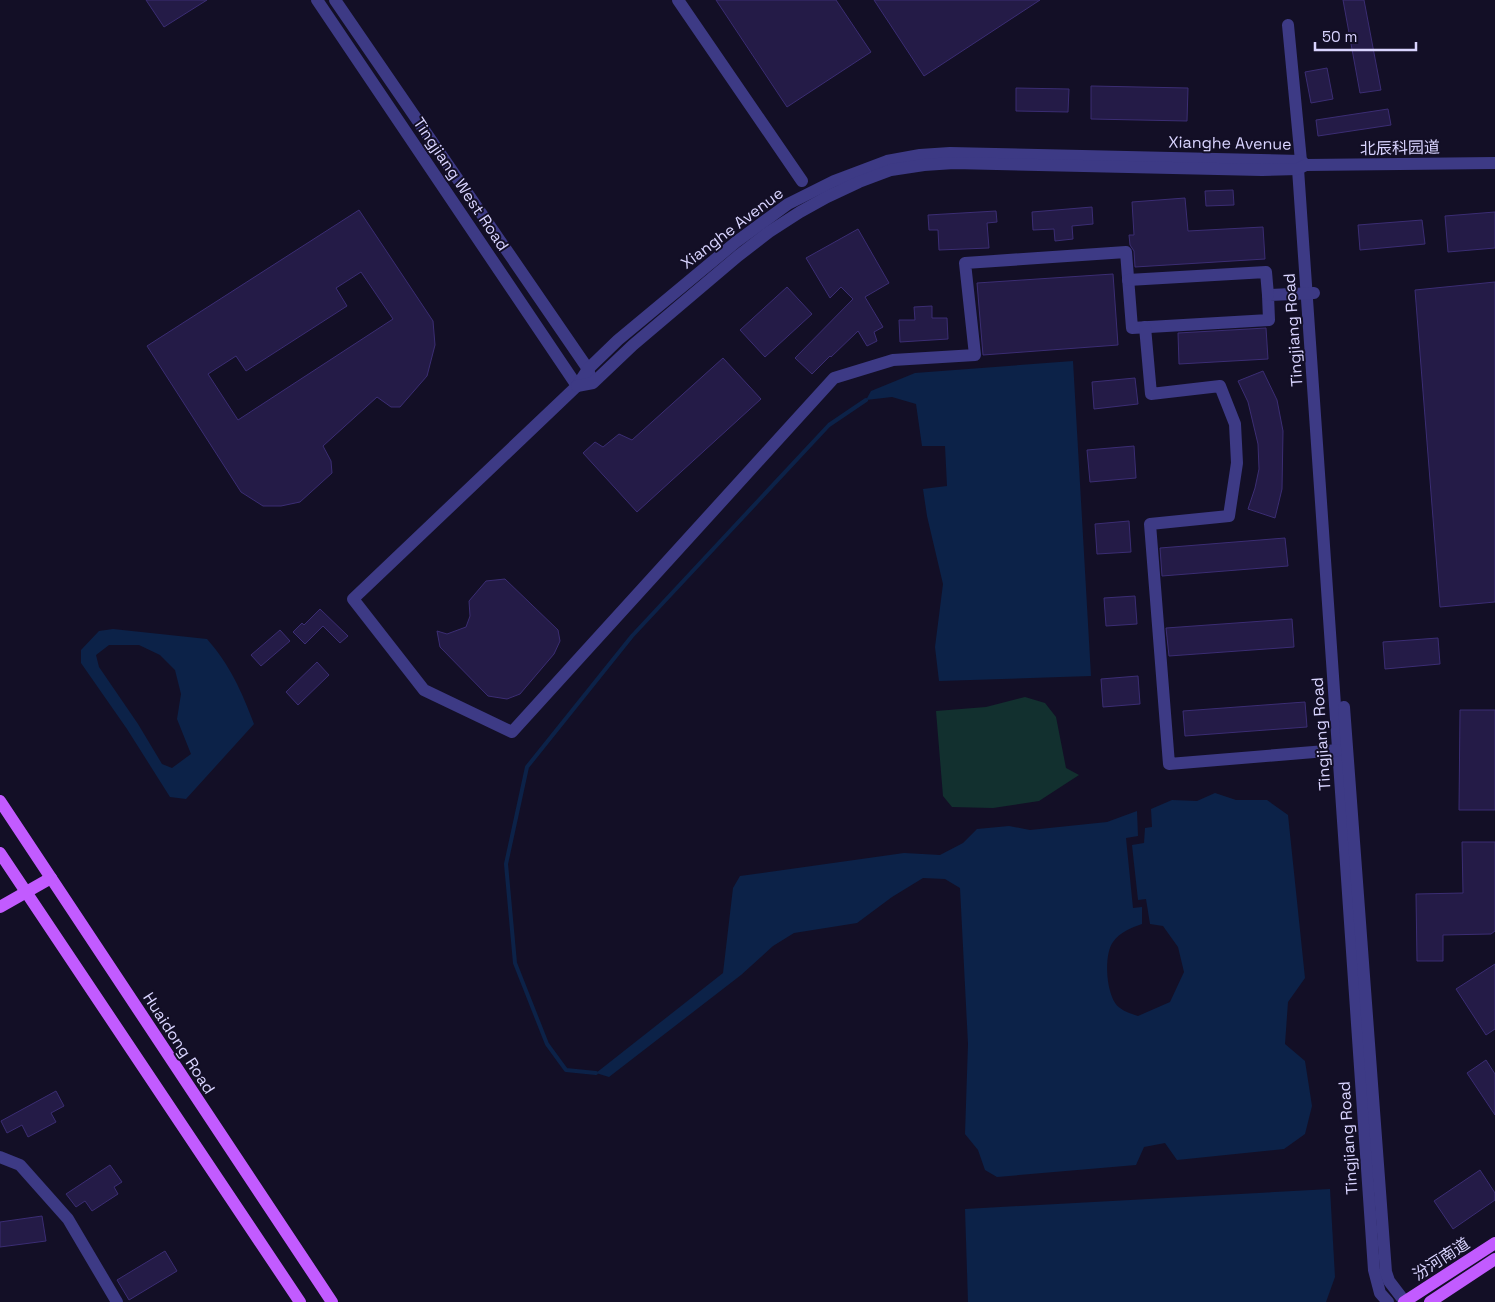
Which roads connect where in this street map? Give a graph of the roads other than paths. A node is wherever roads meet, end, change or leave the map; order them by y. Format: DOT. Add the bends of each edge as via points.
graph roads {
  1 [pos="317,0"];
  2 [pos="335,0"];
  3 [pos="678,0"];
  4 [pos="1288,25"];
  5 [pos="1495,163"];
  6 [pos="1302,165"];
  7 [pos="802,181"];
  8 [pos="1128,280"];
  9 [pos="1310,293"];
  10 [pos="1268,295"];
  11 [pos="1145,327"];
  12 [pos="588,368"];
  13 [pos="593,383"];
  14 [pos="577,386"];
  15 [pos="1338,750"];
  16 [pos="0,801"];
  17 [pos="0,853"];
  18 [pos="51,878"];
  19 [pos="26,892"];
  20 [pos="0,907"];
  21 [pos="0,1157"];
  22 [pos="1495,1243"];
  23 [pos="1495,1260"];
  24 [pos="117,1302"];
  25 [pos="300,1302"];
  26 [pos="332,1302"];
  27 [pos="1388,1302"];
  28 [pos="1405,1302"];
  29 [pos="1430,1302"];
  1 -- 14 [label="street, Tingjiang West Road"];
  2 -- 12 [label="street, Tingjiang West Road"];
  3 -- 7 [label="street"];
  4 -- 6 [label="street, Tingjiang Road"];
  5 -- 6 [label="street, 北辰科园道"];
  6 -- 9 [label="street, Tingjiang Road"];
  6 -- 12 [label="street, Xianghe Avenue" via="950,153 887,161 834,181 788,204 687,282"];
  6 -- 13 [label="street, Xianghe Avenue" via="1254,170 954,163 891,170 827,196 770,232 633,345"];
  8 -- 10 [label="street" via="1266,272"];
  8 -- 11 [label="street" via="1132,328"];
  8 -- 14 [label="street, Xianghe Avenue" via="1126,252 965,263 975,355 893,360 834,378 512,732 424,690 353,598"];
  9 -- 10 [label="street"];
  9 -- 15 [label="street, Tingjiang Road"];
  9 -- 28 [label="street, Tingjiang Road" via="1386,1272"];
  10 -- 11 [label="street" via="1270,320"];
  11 -- 15 [label="street" via="1151,394 1220,386 1235,424 1237,453 1229,516 1150,524 1169,764"];
  12 -- 13 [label="street, Tingjiang West Road"];
  12 -- 14 [label="street, Xianghe Avenue"];
  13 -- 14 [label="street"];
  15 -- 27 [label="street, Tingjiang Road" via="1374,1270 1380,1293"];
  16 -- 18 [label="main road, Huaidong Road"];
  17 -- 19 [label="main road"];
  18 -- 19 [label="main road"];
  18 -- 26 [label="main road, Huaidong Road"];
  19 -- 20 [label="main road"];
  19 -- 25 [label="main road"];
  21 -- 24 [label="street" via="20,1165 68,1219"];
  22 -- 28 [label="main road, 汾河南道"];
  23 -- 29 [label="main road, 汾河南道"];
}
